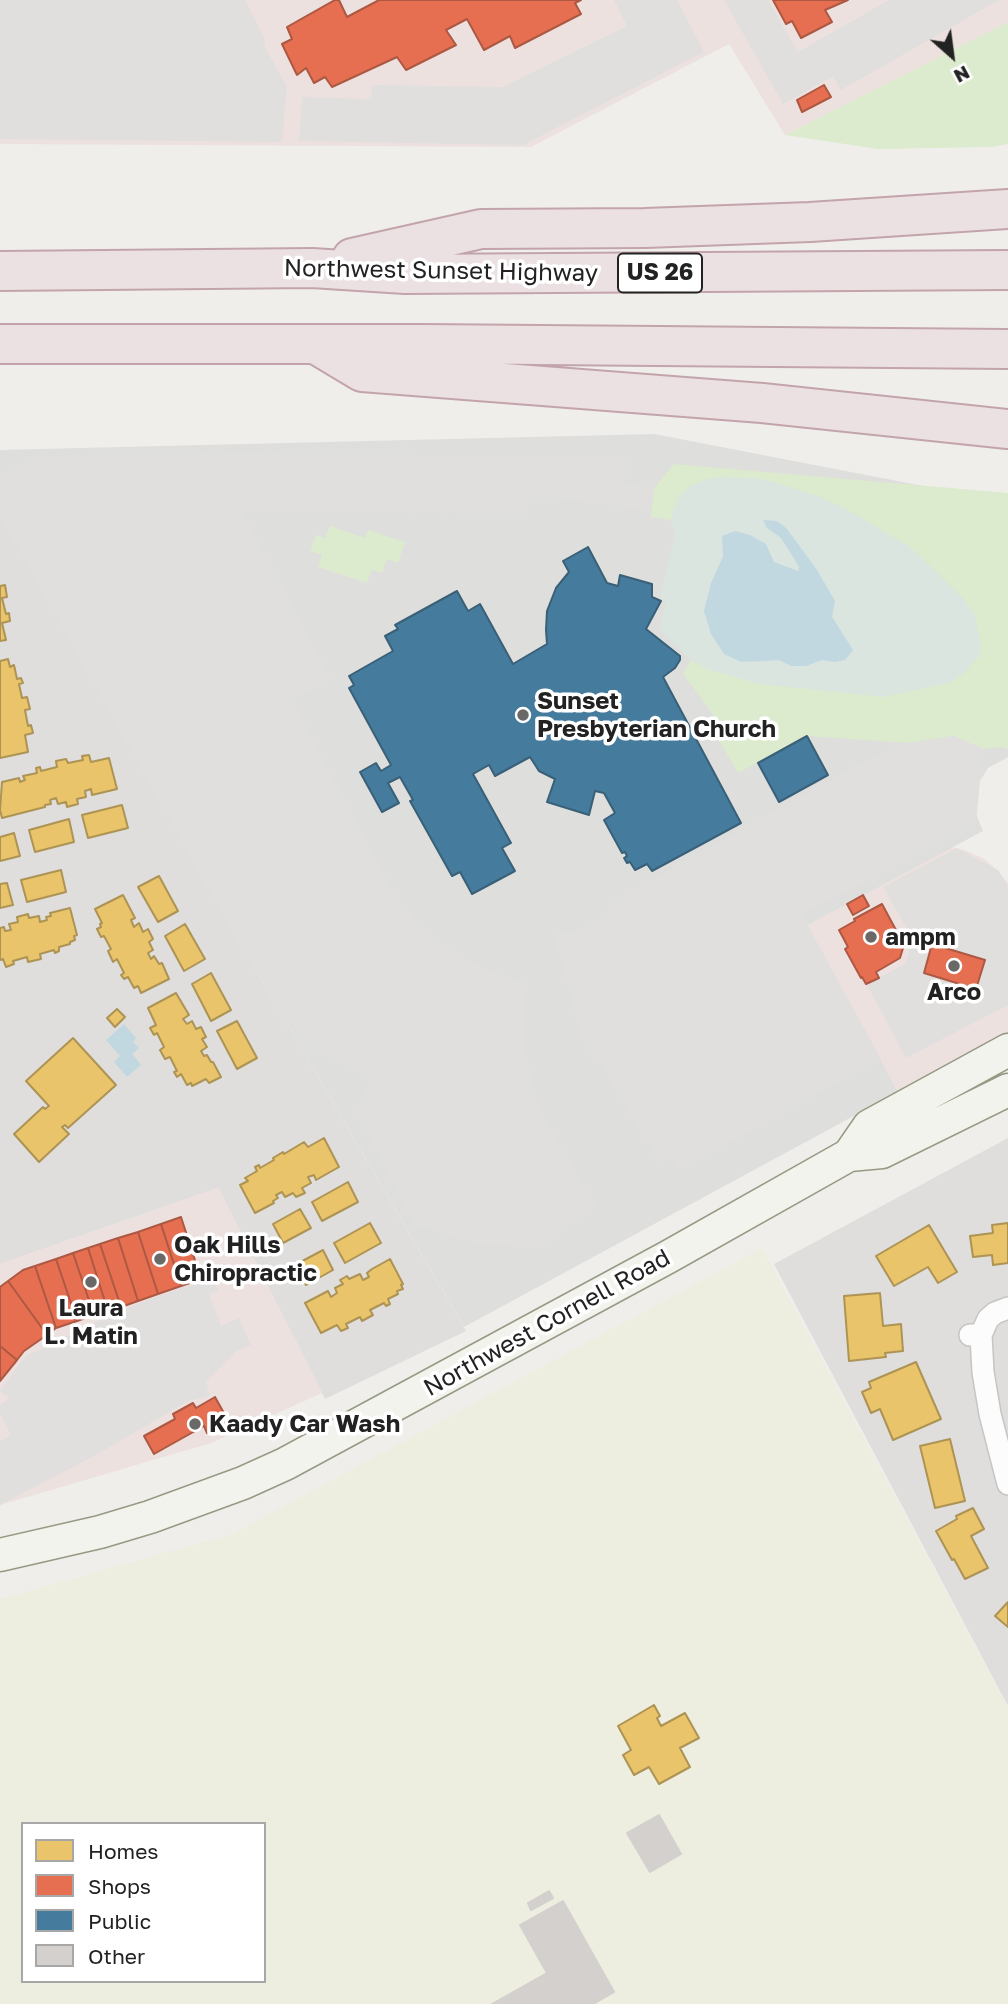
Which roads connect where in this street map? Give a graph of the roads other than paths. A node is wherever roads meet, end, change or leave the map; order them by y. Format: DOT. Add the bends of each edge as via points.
graph roads {
  1 [pos="1008,209"];
  2 [pos="312,268"];
  3 [pos="1008,270"];
  4 [pos="0,271"];
  5 [pos="0,344"];
  6 [pos="317,345"];
  7 [pos="1008,349"];
  8 [pos="1008,429"];
  9 [pos="1008,1050"];
  10 [pos="1008,1090"];
  11 [pos="849,1155"];
  12 [pos="1008,1308"];
  13 [pos="1008,1484"];
  14 [pos="0,1555"];
  1 -- 2 [label="highway" via="810,222 481,229"];
  2 -- 3 [label="highway, Northwest Sunset Highway / US 26" via="405,275"];
  2 -- 4 [label="highway, Northwest Sunset Highway / US 26"];
  5 -- 6 [label="highway"];
  6 -- 7 [label="highway"];
  6 -- 8 [label="highway" via="362,372 762,403"];
  9 -- 11 [label="main road, Northwest Cornell Road" via="869,1126"];
  10 -- 11 [label="main road, Northwest Cornell Road" via="882,1152"];
  11 -- 14 [label="main road, Northwest Cornell Road" via="285,1464 149,1517"];
  12 -- 13 [label="street" via="995,1313 974,1335"];
}
